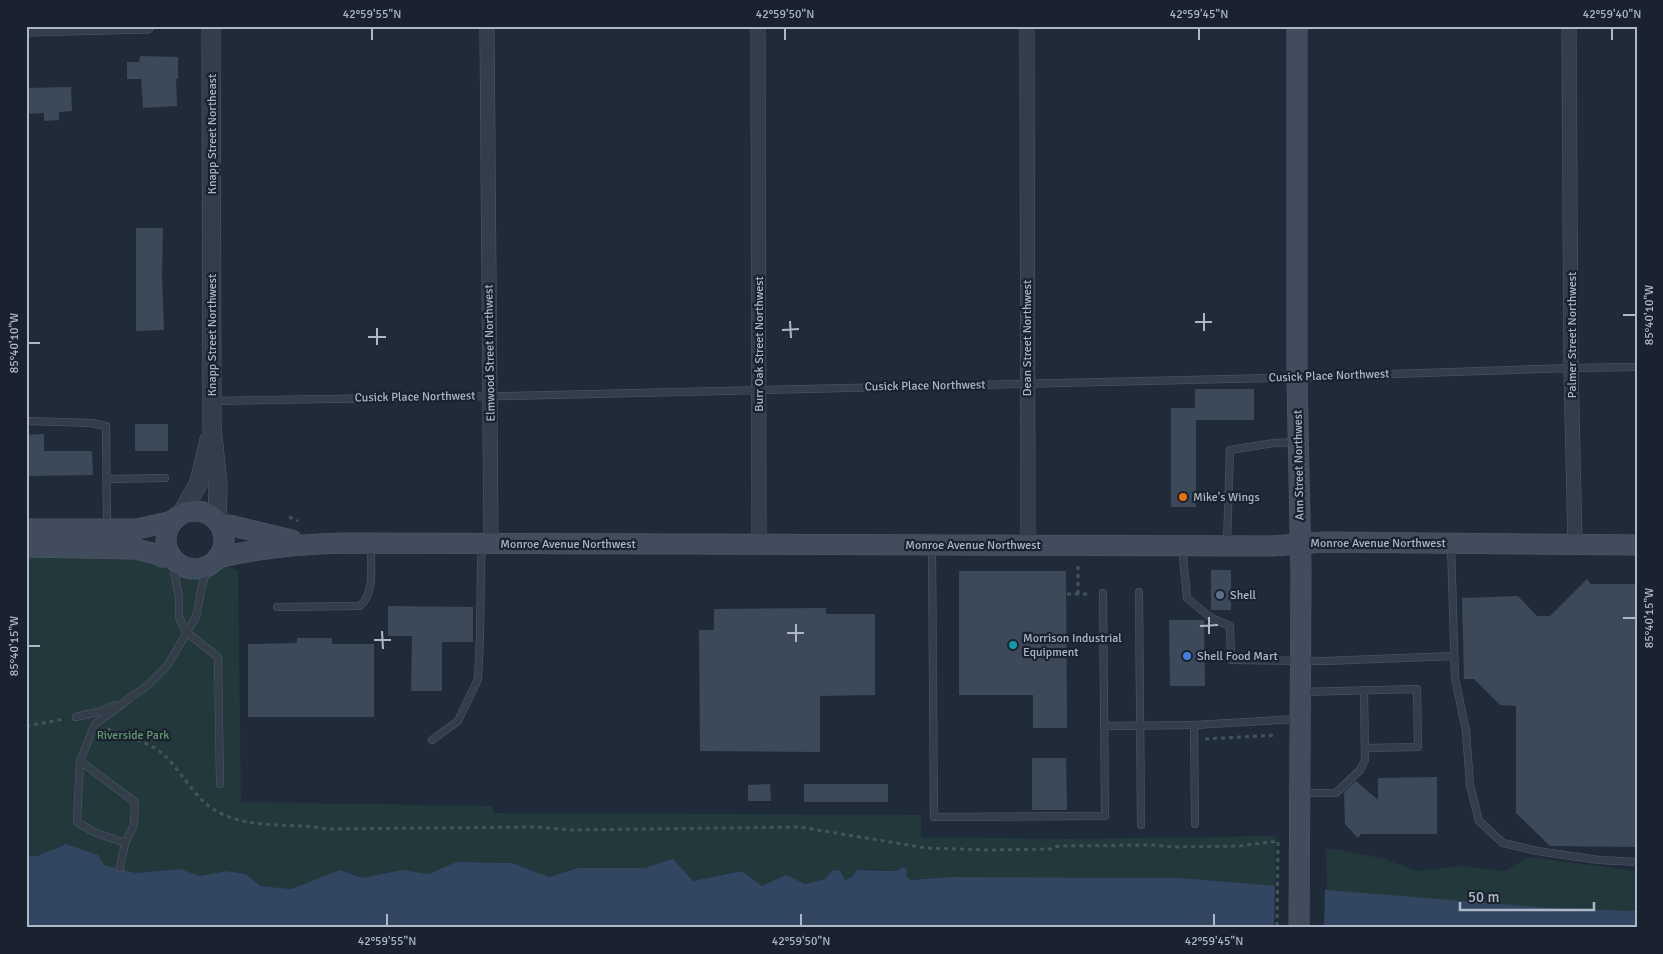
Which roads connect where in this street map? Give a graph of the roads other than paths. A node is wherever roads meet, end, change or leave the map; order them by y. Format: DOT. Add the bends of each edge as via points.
graph roads {
  1 [pos="147,26"];
  2 [pos="211,26"];
  3 [pos="487,26"];
  4 [pos="758,26"];
  5 [pos="1027,26"];
  6 [pos="1297,26"];
  7 [pos="1570,26"];
  8 [pos="26,29"];
  9 [pos="212,242"];
  10 [pos="1637,367"];
  11 [pos="1571,368"];
  12 [pos="1297,378"];
  13 [pos="1027,384"];
  14 [pos="759,390"];
  15 [pos="490,396"];
  16 [pos="212,401"];
  17 [pos="26,422"];
  18 [pos="212,427"];
  19 [pos="1298,442"];
  20 [pos="165,478"];
  21 [pos="106,479"];
  22 [pos="177,518"];
  23 [pos="219,524"];
  24 [pos="26,529"];
  25 [pos="107,539"];
  26 [pos="1450,543"];
  27 [pos="309,544"];
  28 [pos="371,544"];
  29 [pos="486,544"];
  30 [pos="760,544"];
  31 [pos="1300,544"];
  32 [pos="1575,544"];
  33 [pos="1028,545"];
  34 [pos="1637,545"];
  35 [pos="932,546"];
  36 [pos="1182,546"];
  37 [pos="1227,546"];
  38 [pos="26,548"];
  39 [pos="174,559"];
  40 [pos="213,562"];
  41 [pos="1139,592"];
  42 [pos="1104,593"];
  43 [pos="277,607"];
  44 [pos="186,632"];
  45 [pos="1454,656"];
  46 [pos="1300,660"];
  47 [pos="1364,690"];
  48 [pos="1300,692"];
  49 [pos="128,700"];
  50 [pos="76,717"];
  51 [pos="1301,719"];
  52 [pos="1194,724"];
  53 [pos="1105,726"];
  54 [pos="1140,726"];
  55 [pos="432,740"];
  56 [pos="1365,748"];
  57 [pos="80,761"];
  58 [pos="220,784"];
  59 [pos="1300,793"];
  60 [pos="1195,824"];
  61 [pos="1141,825"];
  62 [pos="125,843"];
  63 [pos="1637,862"];
  64 [pos="120,868"];
  65 [pos="1299,928"];
  1 -- 8 [label="street"];
  2 -- 9 [label="street, Knapp Street Northeast"];
  3 -- 15 [label="street, Elmwood Street Northwest"];
  4 -- 14 [label="street, Burr Oak Street Northwest"];
  5 -- 13 [label="street, Dean Street Northwest"];
  6 -- 12 [label="main road, Ann Street Northwest"];
  7 -- 11 [label="street, Palmer Street Northwest"];
  9 -- 16 [label="street, Knapp Street Northwest"];
  10 -- 11 [label="lane, Cusick Place Northwest"];
  11 -- 12 [label="lane, Cusick Place Northwest"];
  11 -- 32 [label="street, Palmer Street Northwest"];
  12 -- 13 [label="lane, Cusick Place Northwest"];
  12 -- 19 [label="main road, Ann Street Northwest"];
  13 -- 14 [label="lane, Cusick Place Northwest"];
  13 -- 33 [label="street, Dean Street Northwest"];
  14 -- 15 [label="lane, Cusick Place Northwest"];
  14 -- 30 [label="street, Burr Oak Street Northwest"];
  15 -- 16 [label="lane, Cusick Place Northwest"];
  15 -- 29 [label="street, Elmwood Street Northwest"];
  16 -- 18 [label="street, Knapp Street Northwest"];
  17 -- 21 [label="lane" via="106,426"];
  18 -- 22 [label="street, Knapp Street Northwest" via="199,482"];
  18 -- 23 [label="street, Knapp Street Northwest"];
  19 -- 31 [label="main road, Ann Street Northwest"];
  19 -- 37 [label="lane" via="1230,450"];
  20 -- 21 [label="lane"];
  21 -- 25 [label="lane"];
  22 -- 23 [label="main road" via="196,511 204,512"];
  22 -- 25 [label="main road"];
  22 -- 39 [label="main road" via="169,528 166,543"];
  23 -- 27 [label="main road, Monroe Avenue Northwest"];
  23 -- 40 [label="main road" via="224,543"];
  24 -- 25 [label="main road"];
  25 -- 38 [label="main road"];
  25 -- 39 [label="main road"];
  26 -- 31 [label="main road, Monroe Avenue Northwest"];
  26 -- 32 [label="main road, Monroe Avenue Northwest"];
  26 -- 45 [label="lane"];
  27 -- 28 [label="main road, Monroe Avenue Northwest"];
  27 -- 40 [label="main road, Monroe Avenue Northwest" via="251,550"];
  28 -- 29 [label="main road, Monroe Avenue Northwest"];
  28 -- 43 [label="lane" via="368,599 360,606"];
  29 -- 30 [label="main road, Monroe Avenue Northwest"];
  29 -- 55 [label="lane" via="481,564 478,679 458,721"];
  30 -- 35 [label="main road, Monroe Avenue Northwest"];
  31 -- 37 [label="main road, Monroe Avenue Northwest"];
  31 -- 46 [label="main road, Ann Street Northwest"];
  32 -- 34 [label="main road, Monroe Avenue Northwest"];
  33 -- 35 [label="main road, Monroe Avenue Northwest"];
  33 -- 36 [label="main road, Monroe Avenue Northwest"];
  35 -- 53 [label="lane" via="934,817 1105,816"];
  36 -- 37 [label="main road, Monroe Avenue Northwest"];
  36 -- 46 [label="lane" via="1187,598 1211,618 1230,626 1231,660"];
  39 -- 40 [label="main road" via="188,568 202,568"];
  39 -- 44 [label="lane" via="178,617"];
  40 -- 44 [label="lane" via="202,586 196,617"];
  41 -- 54 [label="lane"];
  42 -- 53 [label="lane"];
  44 -- 49 [label="lane" via="167,666"];
  44 -- 58 [label="lane" via="218,658"];
  45 -- 46 [label="lane"];
  45 -- 63 [label="lane" via="1466,731 1470,786 1480,821 1503,843 1599,860"];
  46 -- 48 [label="main road, Ann Street Northwest"];
  47 -- 48 [label="lane"];
  47 -- 56 [label="lane"];
  47 -- 56 [label="lane" via="1417,689 1418,747"];
  48 -- 51 [label="main road, Ann Street Northwest"];
  49 -- 50 [label="lane"];
  49 -- 57 [label="lane" via="95,724"];
  51 -- 52 [label="lane"];
  51 -- 59 [label="main road, Ann Street Northwest"];
  52 -- 54 [label="lane"];
  52 -- 60 [label="lane"];
  53 -- 54 [label="lane"];
  54 -- 61 [label="lane"];
  56 -- 59 [label="lane" via="1363,765 1338,791"];
  57 -- 62 [label="lane" via="135,802 134,825"];
  57 -- 62 [label="lane" via="77,822"];
  59 -- 65 [label="main road, Ann Street Northwest"];
  62 -- 64 [label="lane"];
}
